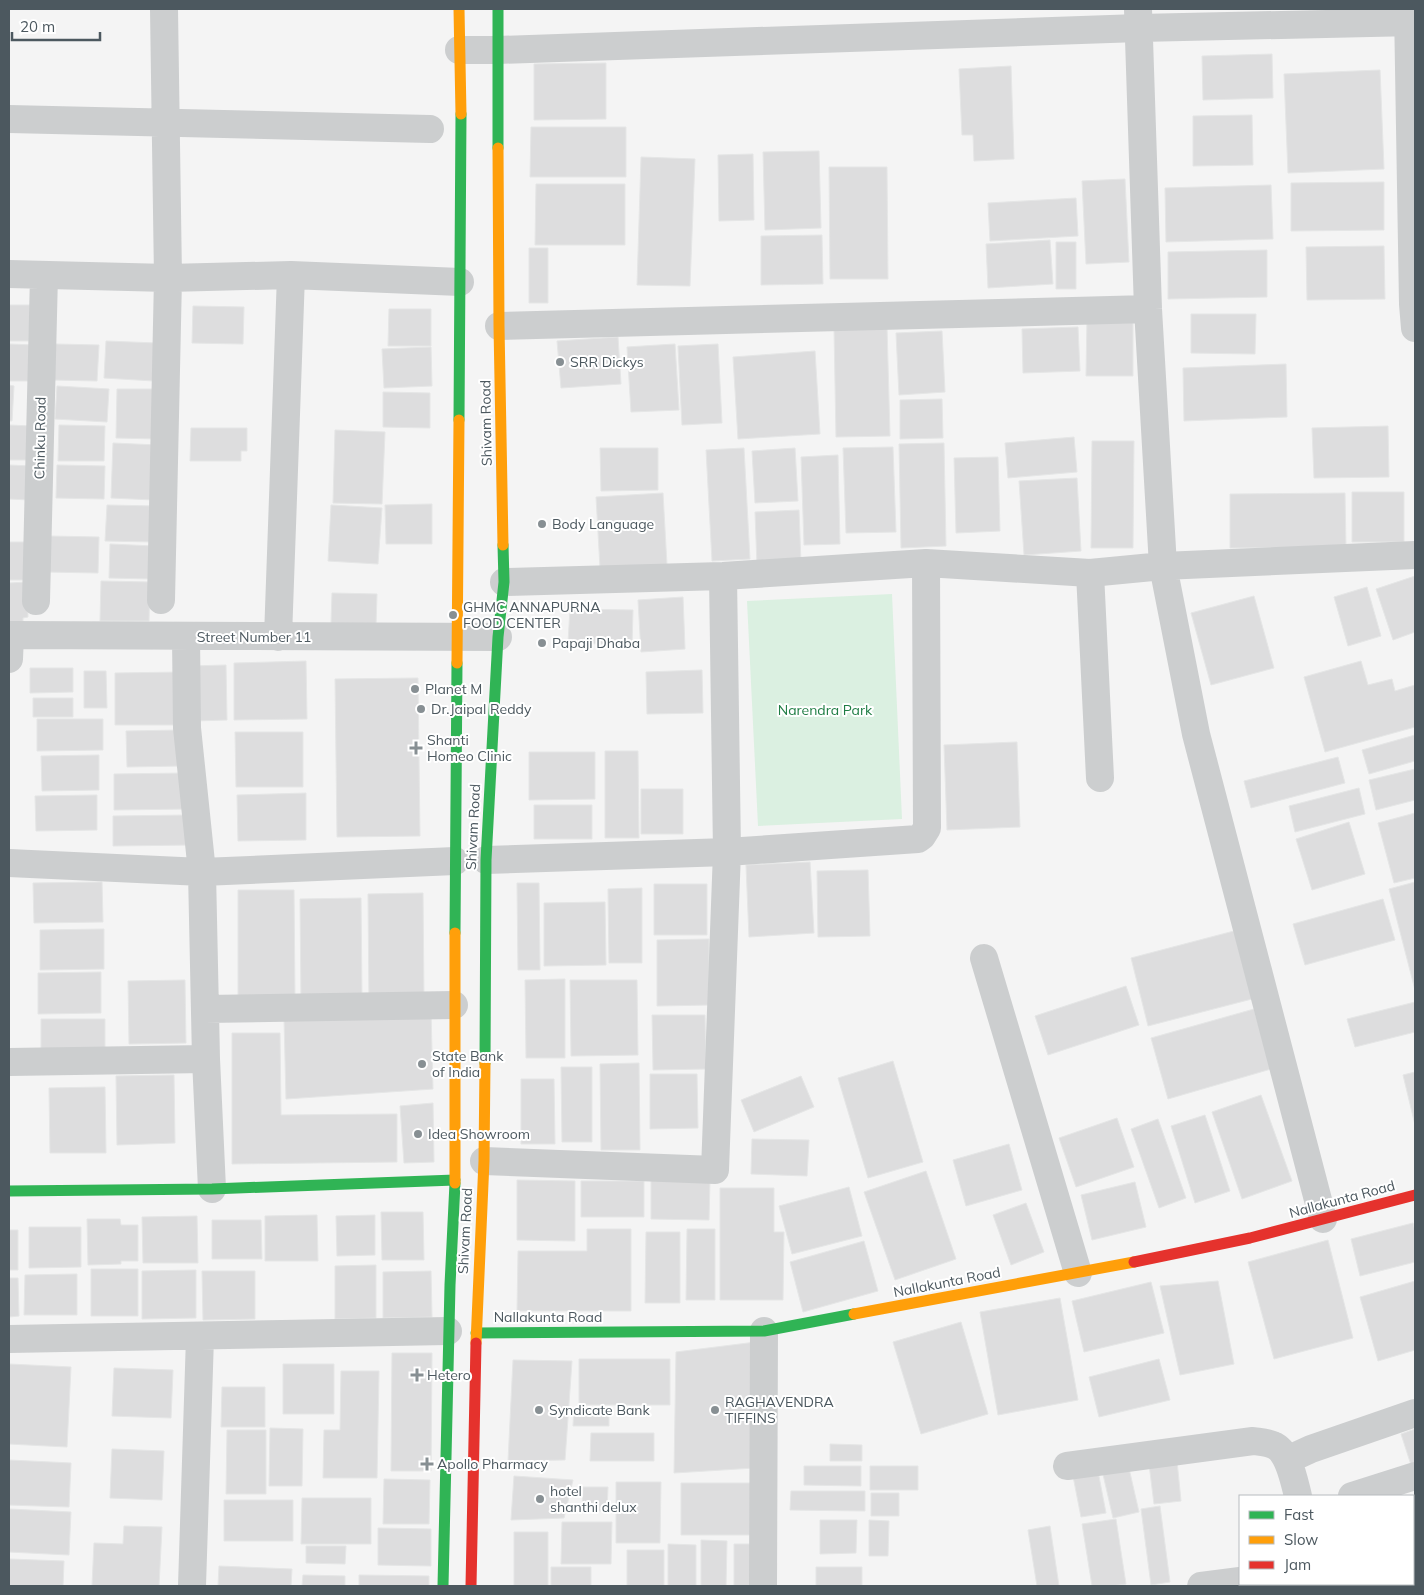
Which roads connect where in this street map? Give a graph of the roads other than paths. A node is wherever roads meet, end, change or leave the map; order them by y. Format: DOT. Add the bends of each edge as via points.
graph roads {
  1 [pos="164,9"];
  2 [pos="458,9"];
  3 [pos="498,9"];
  4 [pos="1138,18"];
  5 [pos="1411,18"];
  6 [pos="459,50"];
  7 [pos="498,50"];
  8 [pos="9,119"];
  9 [pos="165,123"];
  10 [pos="430,129"];
  11 [pos="9,274"];
  12 [pos="44,275"];
  13 [pos="291,275"];
  14 [pos="168,278"];
  15 [pos="460,282"];
  16 [pos="1148,309"];
  17 [pos="1415,312"];
  18 [pos="499,326"];
  19 [pos="1415,555"];
  20 [pos="926,563"];
  21 [pos="1163,566"];
  22 [pos="1090,573"];
  23 [pos="723,576"];
  24 [pos="504,582"];
  25 [pos="161,600"];
  26 [pos="36,601"];
  27 [pos="186,636"];
  28 [pos="278,637"];
  29 [pos="457,637"];
  30 [pos="498,637"];
  31 [pos="9,643"];
  32 [pos="1100,778"];
  33 [pos="727,852"];
  34 [pos="486,860"];
  35 [pos="455,861"];
  36 [pos="9,863"];
  37 [pos="202,872"];
  38 [pos="984,958"];
  39 [pos="454,1005"];
  40 [pos="205,1009"];
  41 [pos="206,1060"];
  42 [pos="9,1062"];
  43 [pos="484,1160"];
  44 [pos="454,1180"];
  45 [pos="212,1189"];
  46 [pos="9,1191"];
  47 [pos="1415,1195"];
  48 [pos="1323,1219"];
  49 [pos="1078,1273"];
  50 [pos="464,1286"];
  51 [pos="448,1331"];
  52 [pos="764,1332"];
  53 [pos="476,1333"];
  54 [pos="200,1336"];
  55 [pos="9,1339"];
  56 [pos="1415,1413"];
  57 [pos="1287,1460"];
  58 [pos="1067,1466"];
  59 [pos="1415,1476"];
  60 [pos="1298,1495"];
  61 [pos="1355,1495"];
  62 [pos="1239,1582"];
  63 [pos="192,1586"];
  64 [pos="443,1586"];
  65 [pos="471,1586"];
  66 [pos="763,1586"];
  67 [pos="1201,1586"];
  1 -- 9 [label="street"];
  2 -- 6 [label="main road, Shivam Road"];
  3 -- 7 [label="main road, Shivam Road"];
  4 -- 5 [label="street"];
  4 -- 7 [label="street"];
  4 -- 16 [label="street"];
  5 -- 17 [label="street"];
  6 -- 7 [label="street"];
  6 -- 15 [label="main road, Shivam Road"];
  7 -- 18 [label="main road, Shivam Road"];
  8 -- 9 [label="street"];
  9 -- 10 [label="street"];
  9 -- 14 [label="street"];
  11 -- 12 [label="street"];
  12 -- 14 [label="street"];
  12 -- 26 [label="street, Chinku Road"];
  13 -- 14 [label="street"];
  13 -- 15 [label="street"];
  13 -- 28 [label="street"];
  14 -- 25 [label="street"];
  15 -- 29 [label="main road, Shivam Road"];
  16 -- 18 [label="street"];
  16 -- 21 [label="street"];
  18 -- 24 [label="main road, Shivam Road"];
  19 -- 21 [label="street"];
  20 -- 22 [label="street"];
  20 -- 23 [label="street"];
  20 -- 33 [label="street" via="926,832 918,839"];
  21 -- 22 [label="street"];
  21 -- 48 [label="street" via="1196,734"];
  22 -- 32 [label="street"];
  23 -- 24 [label="street"];
  23 -- 33 [label="street"];
  24 -- 30 [label="main road, Shivam Road"];
  27 -- 28 [label="street, Street Number 11"];
  27 -- 31 [label="street, Street Number 11"];
  27 -- 37 [label="street" via="188,728"];
  28 -- 29 [label="street, Street Number 11"];
  29 -- 30 [label="street, Street Number 11"];
  29 -- 35 [label="main road, Shivam Road"];
  30 -- 34 [label="main road, Shivam Road"];
  33 -- 34 [label="street"];
  33 -- 43 [label="street" via="715,1170"];
  34 -- 43 [label="main road, Shivam Road"];
  35 -- 37 [label="street"];
  35 -- 39 [label="main road, Shivam Road"];
  36 -- 37 [label="street"];
  37 -- 40 [label="street"];
  38 -- 49 [label="street"];
  39 -- 40 [label="street"];
  39 -- 44 [label="main road, Shivam Road"];
  40 -- 41 [label="street"];
  41 -- 42 [label="street"];
  41 -- 45 [label="street"];
  43 -- 50 [label="main road, Shivam Road"];
  44 -- 45 [label="main road"];
  44 -- 50 [label="main road, Shivam Road"];
  45 -- 46 [label="main road"];
  47 -- 48 [label="main road, Nallakunta Road"];
  48 -- 49 [label="main road, Nallakunta Road" via="1250,1238"];
  49 -- 52 [label="main road, Nallakunta Road"];
  50 -- 51 [label="main road, Shivam Road"];
  50 -- 53 [label="main road, Shivam Road"];
  51 -- 54 [label="street"];
  51 -- 64 [label="main road, Shivam Road"];
  52 -- 53 [label="main road, Nallakunta Road"];
  52 -- 66 [label="street"];
  53 -- 65 [label="main road, Shivam Road"];
  54 -- 55 [label="street"];
  54 -- 63 [label="street"];
  56 -- 57 [label="street"];
  57 -- 58 [label="street" via="1274,1445 1253,1441"];
  57 -- 60 [label="street"];
  59 -- 61 [label="street"];
  62 -- 67 [label="street"];
}
